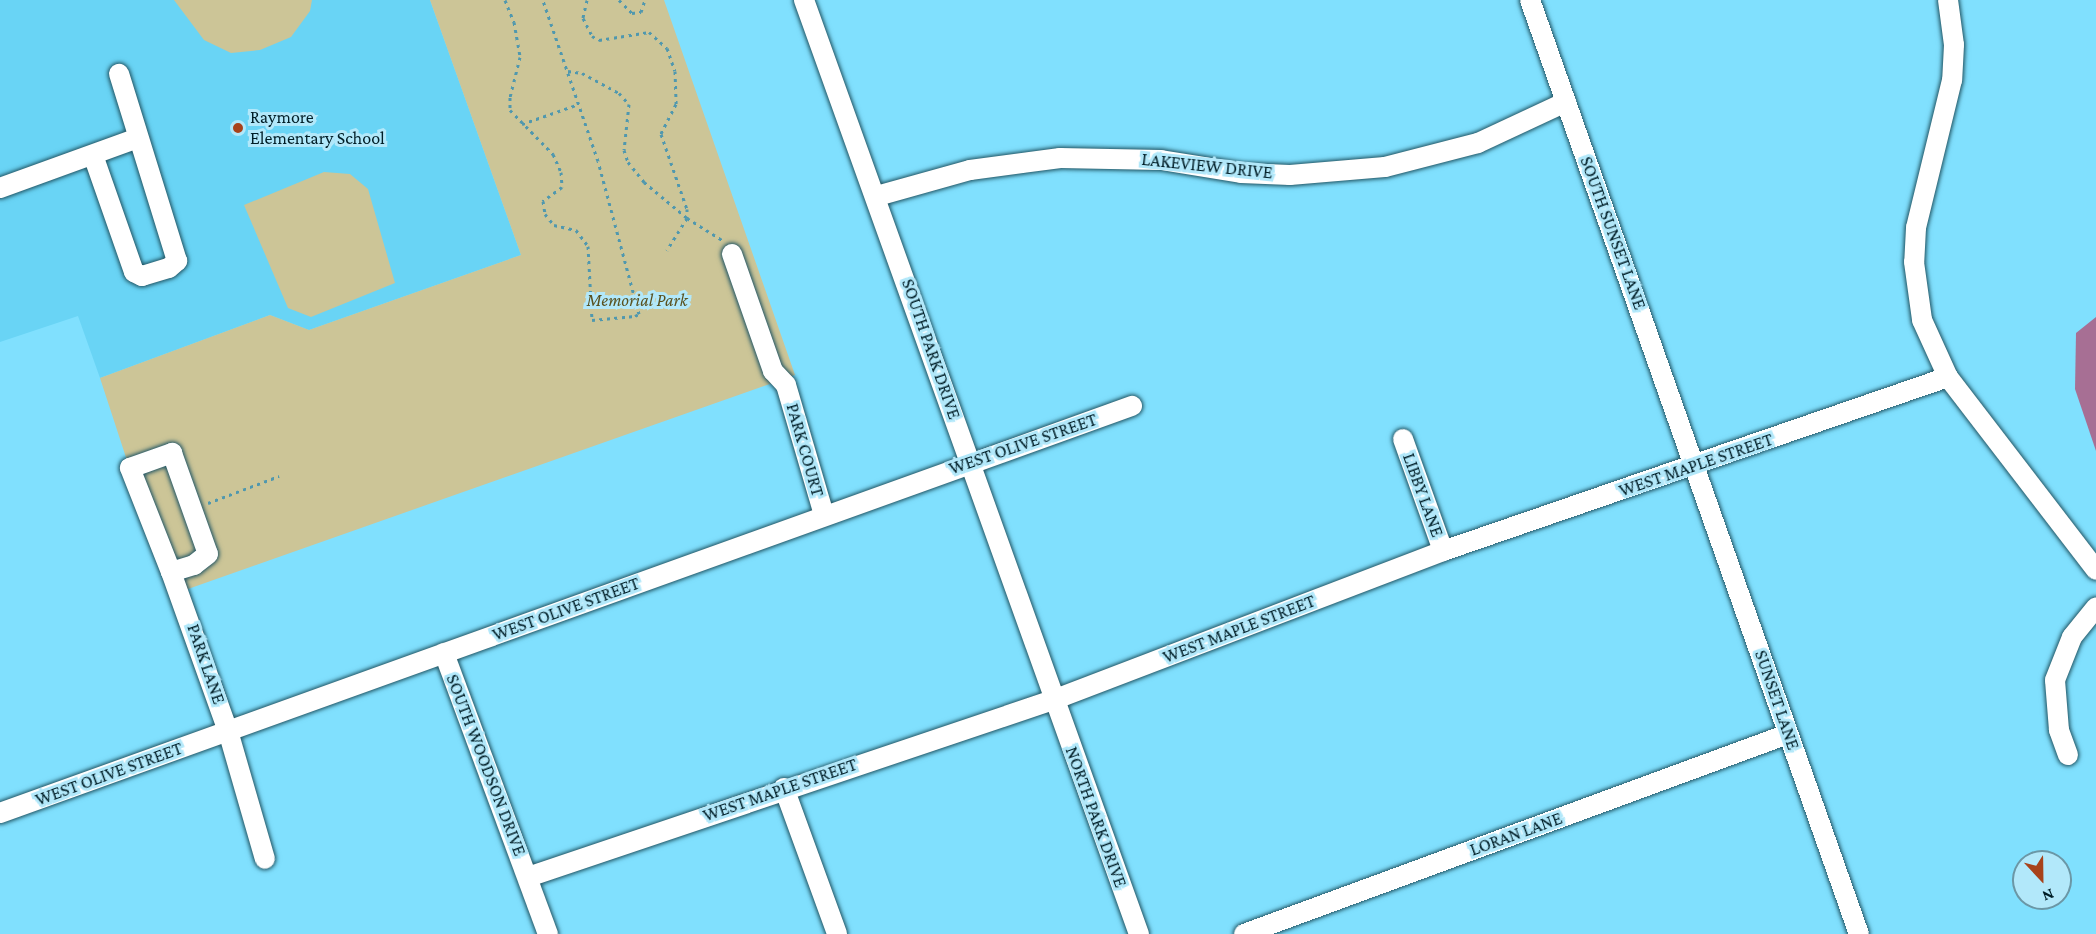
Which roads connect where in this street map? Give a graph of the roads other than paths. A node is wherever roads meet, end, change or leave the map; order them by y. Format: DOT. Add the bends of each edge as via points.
graph roads {
  1 [pos="804,0"];
  2 [pos="1530,0"];
  3 [pos="1948,0"];
  4 [pos="119,74"];
  5 [pos="1566,102"];
  6 [pos="138,138"];
  7 [pos="93,155"];
  8 [pos="0,188"];
  9 [pos="877,196"];
  10 [pos="732,254"];
  11 [pos="1948,377"];
  12 [pos="1132,406"];
  13 [pos="1403,439"];
  14 [pos="970,462"];
  15 [pos="1697,466"];
  16 [pos="824,515"];
  17 [pos="1443,551"];
  18 [pos="2096,570"];
  19 [pos="171,572"];
  20 [pos="2096,607"];
  21 [pos="444,654"];
  22 [pos="1053,700"];
  23 [pos="228,731"];
  24 [pos="1788,734"];
  25 [pos="2068,755"];
  26 [pos="783,788"];
  27 [pos="0,813"];
  28 [pos="265,859"];
  29 [pos="528,877"];
  30 [pos="548,934"];
  31 [pos="837,934"];
  32 [pos="1139,934"];
  33 [pos="1244,934"];
  34 [pos="1859,934"];
  1 -- 9 [label="street, SOUTH PARK DRIVE"];
  2 -- 5 [label="street, SOUTH SUNSET LANE"];
  3 -- 11 [label="street" via="1954,45 1952,80 1922,195 1914,262 1922,320"];
  4 -- 6 [label="street"];
  5 -- 9 [label="street, LAKEVIEW DRIVE" via="1478,142 1385,167 1290,175 1241,173 1161,160 1060,158 970,170"];
  5 -- 15 [label="street, SOUTH SUNSET LANE"];
  6 -- 7 [label="street"];
  6 -- 7 [label="street" via="177,261 169,268 142,276 134,272"];
  7 -- 8 [label="street"];
  9 -- 14 [label="street, SOUTH PARK DRIVE"];
  10 -- 16 [label="street, PARK COURT" via="773,370 786,385"];
  11 -- 15 [label="street, WEST MAPLE STREET"];
  11 -- 18 [label="street"];
  12 -- 14 [label="street, WEST OLIVE STREET"];
  13 -- 17 [label="street, LIBBY LANE"];
  14 -- 16 [label="street, WEST OLIVE STREET"];
  14 -- 22 [label="street, SOUTH PARK DRIVE"];
  15 -- 17 [label="street, WEST MAPLE STREET"];
  15 -- 24 [label="street, SUNSET LANE"];
  16 -- 21 [label="street, WEST OLIVE STREET"];
  17 -- 22 [label="street, WEST MAPLE STREET"];
  19 -- 19 [label="street, PARK LANE" via="130,468 172,453 208,554 194,565"];
  19 -- 23 [label="street, PARK LANE"];
  20 -- 25 [label="street" via="2072,638 2055,680 2059,730"];
  21 -- 23 [label="street, WEST OLIVE STREET"];
  21 -- 29 [label="street, SOUTH WOODSON DRIVE"];
  22 -- 26 [label="street, WEST MAPLE STREET"];
  22 -- 32 [label="street, NORTH PARK DRIVE"];
  23 -- 27 [label="street, WEST OLIVE STREET"];
  23 -- 28 [label="street, PARK LANE"];
  24 -- 33 [label="street, LORAN LANE"];
  24 -- 34 [label="street, SUNSET LANE"];
  26 -- 29 [label="street, WEST MAPLE STREET"];
  26 -- 31 [label="street"];
  29 -- 30 [label="street, SOUTH WOODSON DRIVE"];
}
